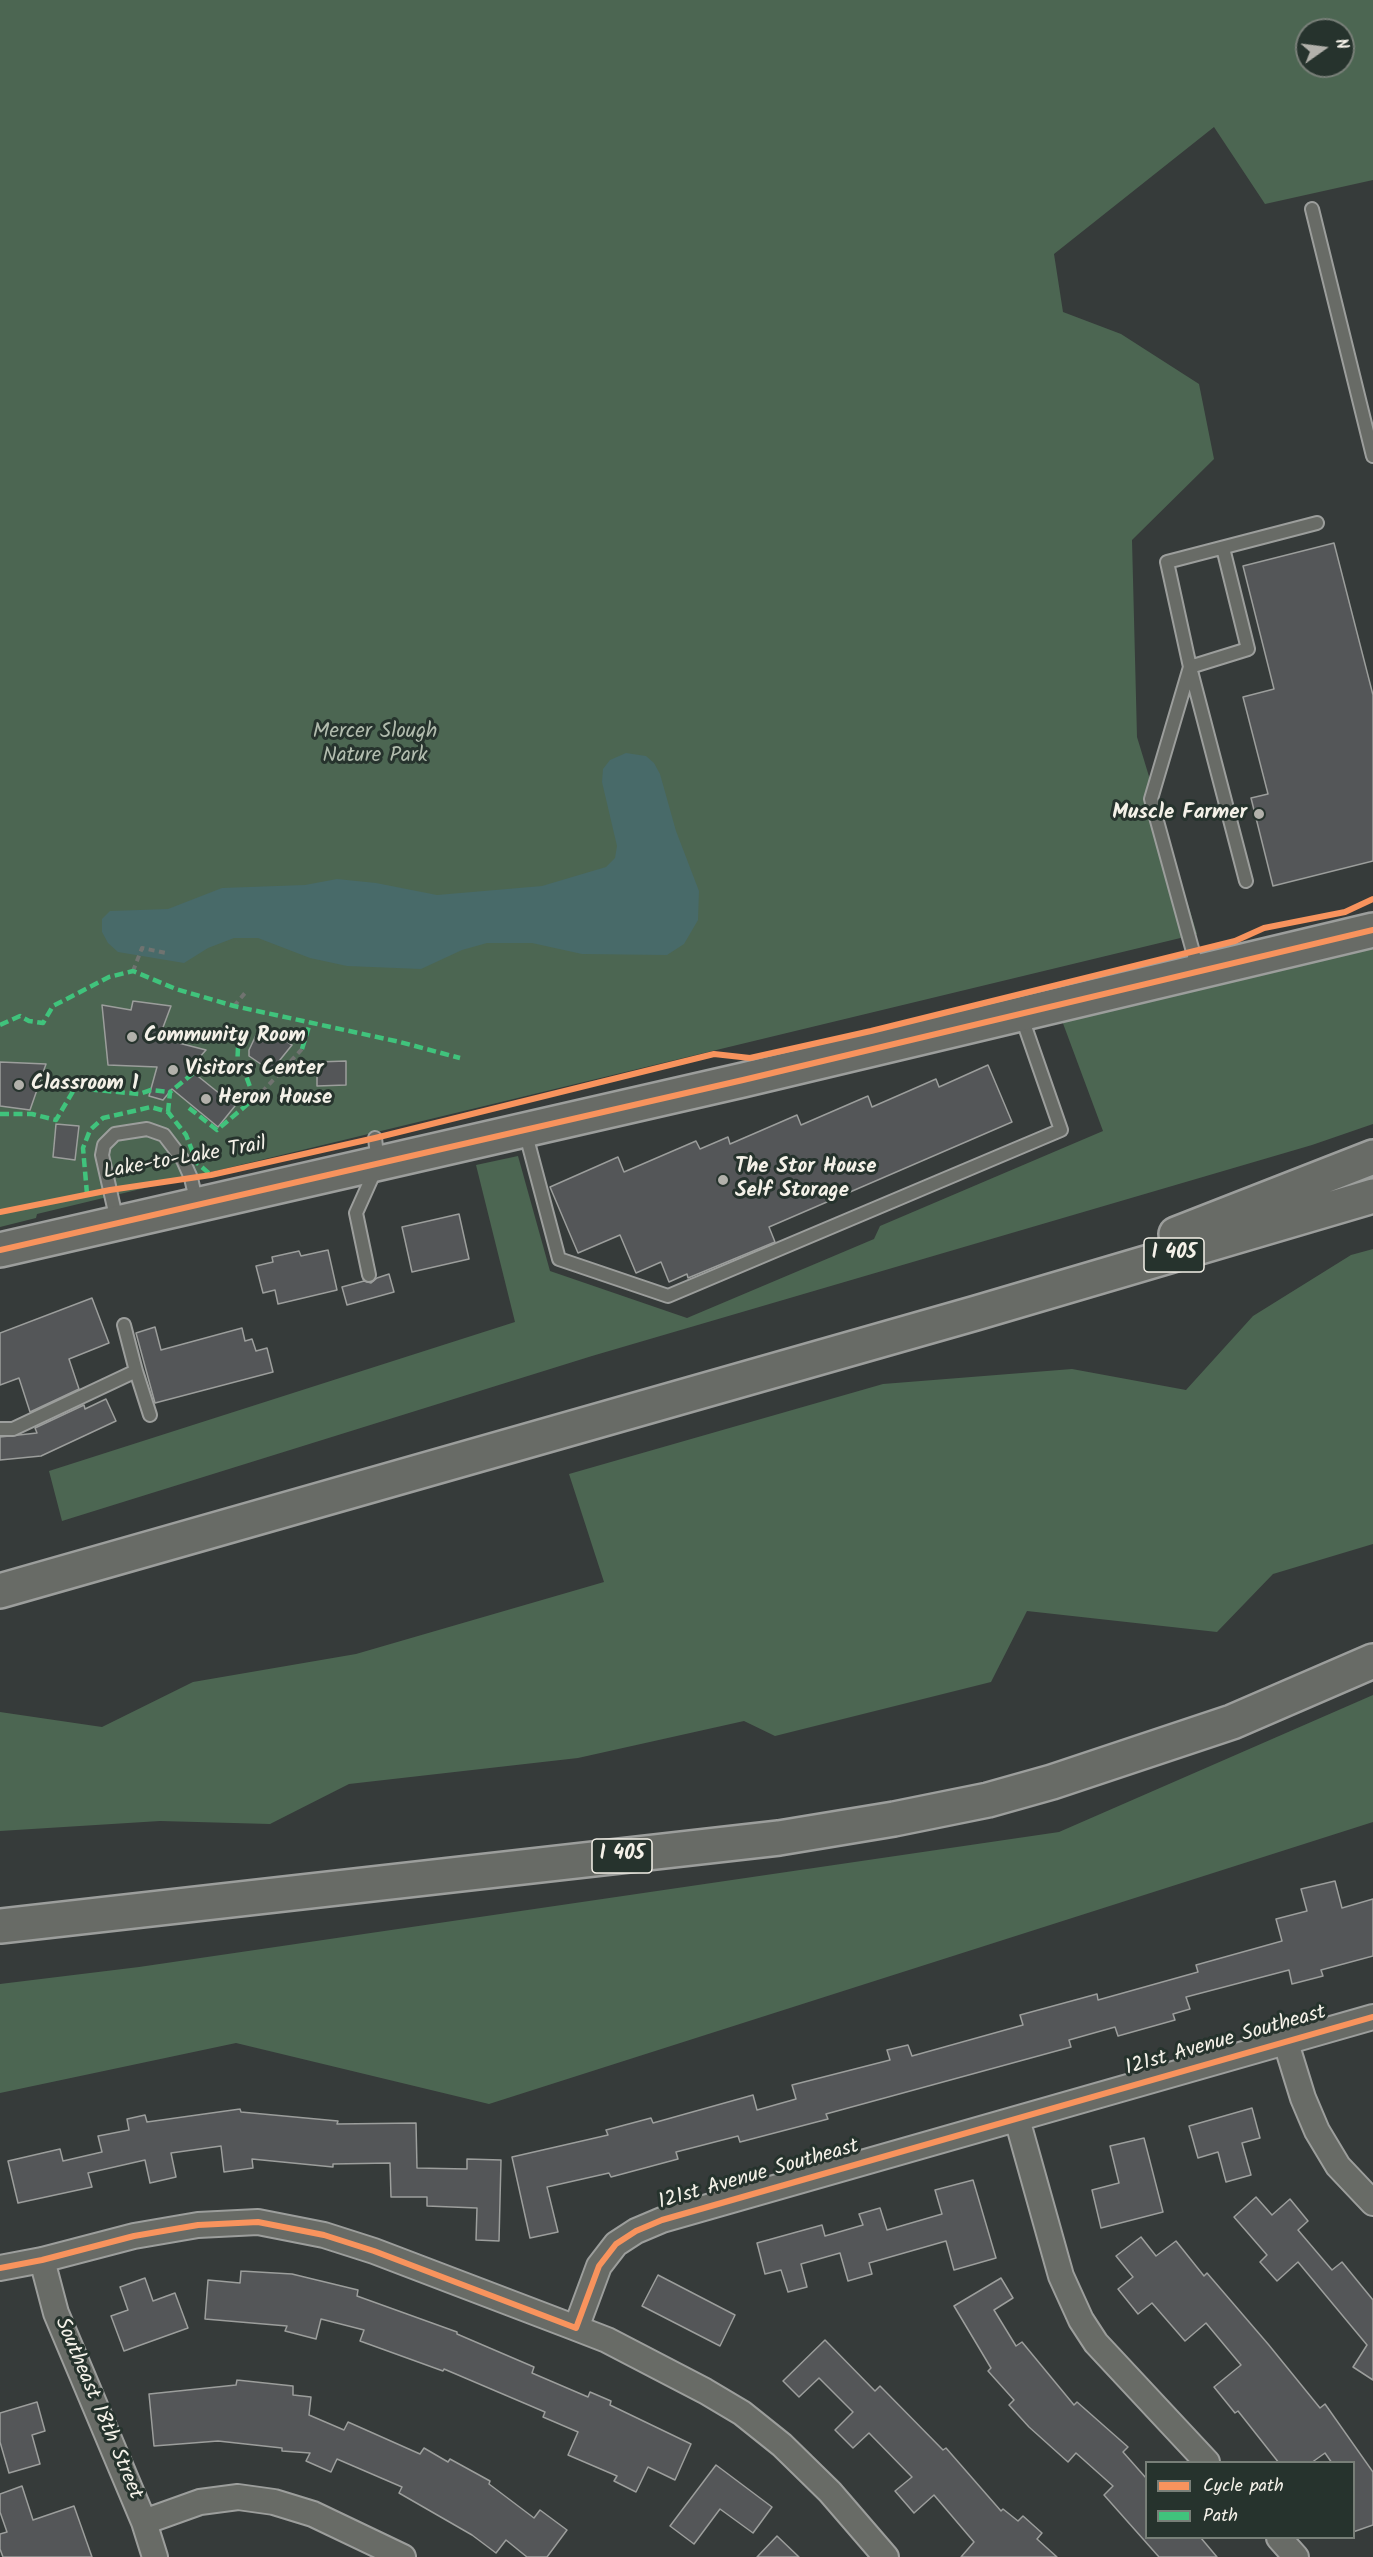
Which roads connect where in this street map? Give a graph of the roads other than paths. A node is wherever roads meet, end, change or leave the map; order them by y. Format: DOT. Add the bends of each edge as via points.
graph roads {
  1 [pos="1312,209"];
  2 [pos="1373,456"];
  3 [pos="1317,523"];
  4 [pos="1223,548"];
  5 [pos="1190,666"];
  6 [pos="1246,881"];
  7 [pos="1373,930"];
  8 [pos="1198,971"];
  9 [pos="1020,1014"];
  10 [pos="524,1130"];
  11 [pos="376,1151"];
  12 [pos="1373,1157"];
  13 [pos="1373,1196"];
  14 [pos="198,1205"];
  15 [pos="117,1222"];
  16 [pos="0,1250"];
  17 [pos="369,1275"];
  18 [pos="975,1313"];
  19 [pos="124,1325"];
  20 [pos="136,1371"];
  21 [pos="150,1415"];
  22 [pos="0,1429"];
  23 [pos="0,1591"];
  24 [pos="1373,1661"];
  25 [pos="0,1926"];
  26 [pos="1373,2017"];
  27 [pos="1286,2043"];
  28 [pos="1017,2119"];
  29 [pos="1373,2203"];
  30 [pos="42,2260"];
  31 [pos="0,2268"];
  32 [pos="576,2328"];
  33 [pos="1206,2461"];
  34 [pos="144,2522"];
  35 [pos="1280,2539"];
  36 [pos="155,2557"];
  37 [pos="403,2557"];
  38 [pos="886,2557"];
  39 [pos="1296,2557"];
  1 -- 2 [label="lane"];
  3 -- 4 [label="lane"];
  4 -- 5 [label="lane" via="1167,562"];
  4 -- 5 [label="lane" via="1248,649"];
  5 -- 6 [label="lane"];
  5 -- 8 [label="lane" via="1151,799"];
  7 -- 8 [label="main road"];
  8 -- 9 [label="main road"];
  9 -- 10 [label="main road"];
  9 -- 10 [label="lane" via="1061,1130 668,1296 559,1259"];
  10 -- 11 [label="main road"];
  11 -- 14 [label="main road"];
  11 -- 17 [label="lane" via="356,1213"];
  12 -- 18 [label="main road"];
  13 -- 18 [label="main road, I 405"];
  14 -- 15 [label="main road"];
  14 -- 15 [label="lane" via="183,1160 164,1135 147,1129 115,1134 104,1145 102,1155"];
  15 -- 16 [label="main road"];
  18 -- 23 [label="main road, I 405"];
  19 -- 20 [label="lane"];
  20 -- 21 [label="lane"];
  20 -- 22 [label="lane" via="13,1429"];
  24 -- 25 [label="main road, I 405" via="1232,1722 988,1800 802,1834"];
  26 -- 27 [label="street, 121st Avenue Southeast"];
  27 -- 28 [label="street, 121st Avenue Southeast"];
  27 -- 29 [label="street" via="1317,2132 1338,2166"];
  28 -- 32 [label="street, 121st Avenue Southeast" via="662,2220 636,2231 616,2244 599,2266"];
  28 -- 33 [label="street" via="1061,2276 1081,2320 1096,2343"];
  30 -- 31 [label="street"];
  30 -- 32 [label="street" via="155,2232 258,2222 324,2235 374,2251"];
  30 -- 34 [label="street, Southeast 18th Street" via="56,2313"];
  32 -- 38 [label="street" via="666,2370 742,2413 830,2492"];
  34 -- 36 [label="street, Southeast 18th Street"];
  34 -- 37 [label="street" via="200,2502 238,2496 314,2514"];
  35 -- 39 [label="street"];
}
